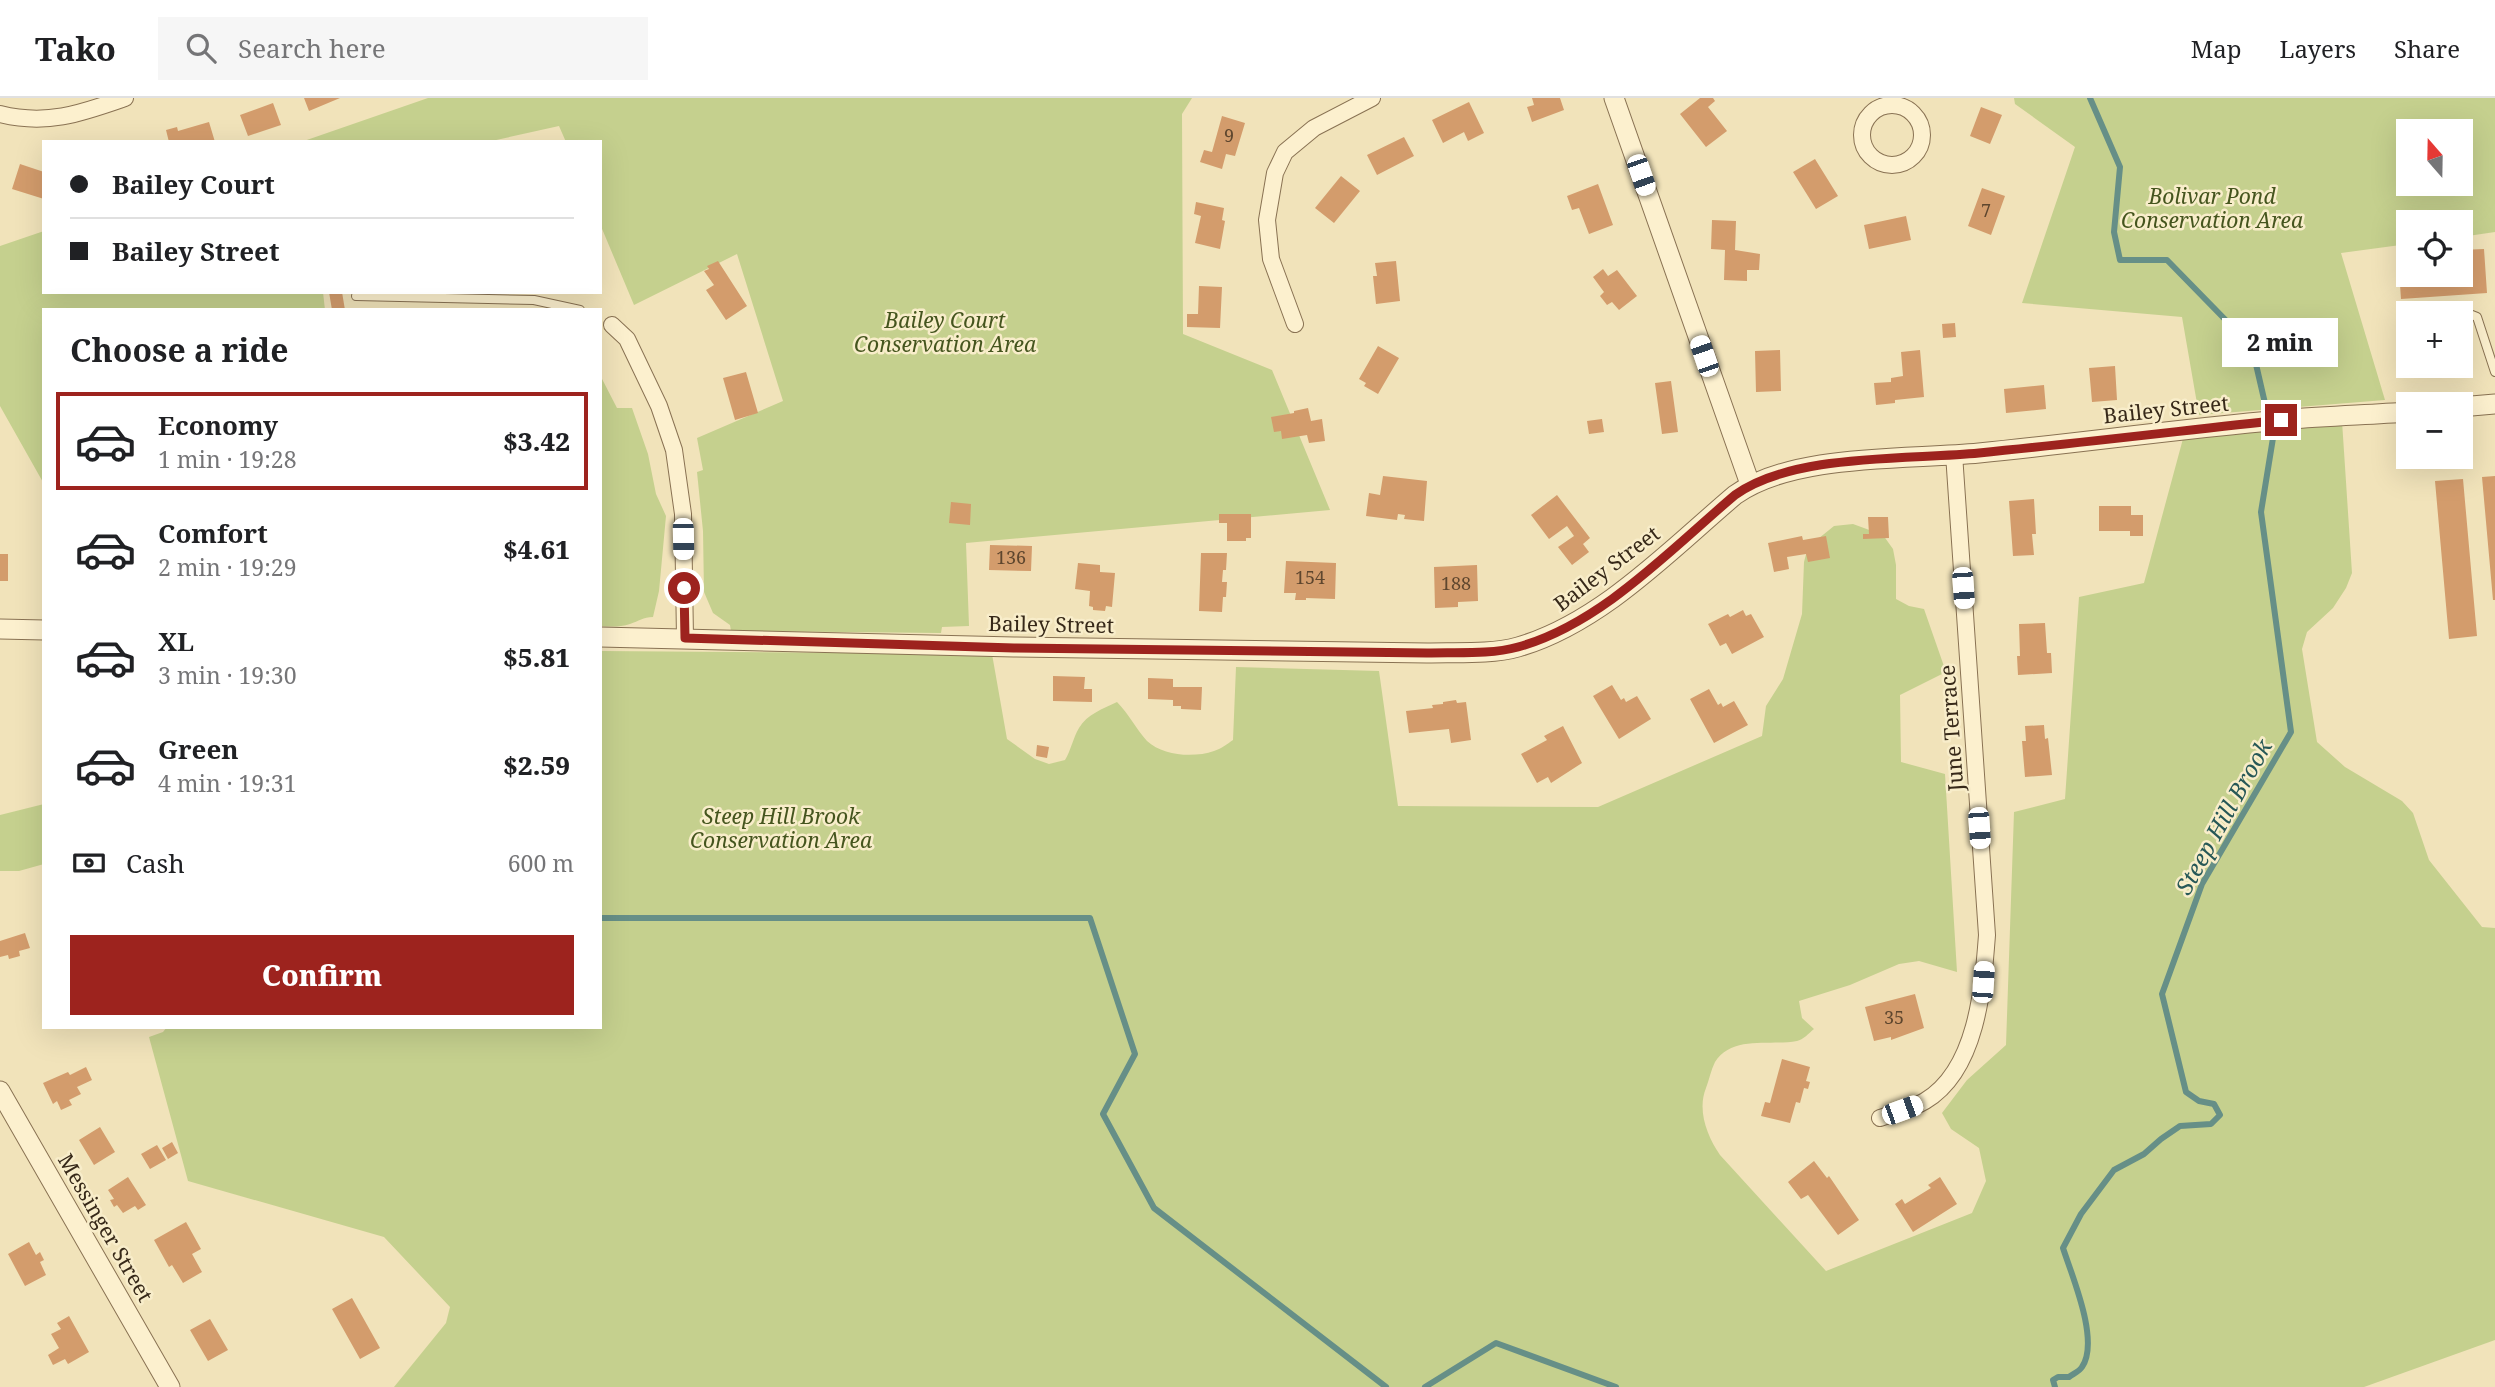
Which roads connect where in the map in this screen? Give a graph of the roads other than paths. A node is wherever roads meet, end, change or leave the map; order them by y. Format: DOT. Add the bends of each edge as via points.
graph roads {
  1 [pos="125,98"];
  2 [pos="1372,98"];
  3 [pos="1614,98"];
  4 [pos="0,114"];
  5 [pos="464,295"];
  6 [pos="356,296"];
  7 [pos="571,308"];
  8 [pos="2473,315"];
  9 [pos="606,322"];
  10 [pos="1295,324"];
  11 [pos="2495,372"];
  12 [pos="2495,404"];
  13 [pos="2473,406"];
  14 [pos="2396,413"];
  15 [pos="1954,454"];
  16 [pos="1749,485"];
  17 [pos="0,629"];
  18 [pos="42,630"];
  19 [pos="602,637"];
  20 [pos="685,638"];
  21 [pos="0,1091"];
  22 [pos="1880,1118"];
  23 [pos="170,1387"];
  1 -- 4 [label="street" via="75,116 33,120"];
  2 -- 10 [label="street" via="1314,128 1285,152 1275,173 1267,220 1271,259"];
  3 -- 16 [label="street"];
  5 -- 6 [label="lane"];
  5 -- 7 [label="lane"];
  8 -- 11 [label="lane"];
  9 -- 20 [label="street" via="627,339 674,450 683,514"];
  12 -- 13 [label="street"];
  14 -- 15 [label="street, Bailey Street"];
  15 -- 16 [label="street, Bailey Street" via="1811,466"];
  15 -- 22 [label="street, June Terrace" via="1987,935 1983,982 1967,1050 1944,1087 1924,1102"];
  16 -- 20 [label="street, Bailey Street" via="1594,612 1565,630 1516,648 1427,653"];
  17 -- 18 [label="street"];
  19 -- 20 [label="street, Bailey Street"];
  21 -- 23 [label="street, Messinger Street"];
}
